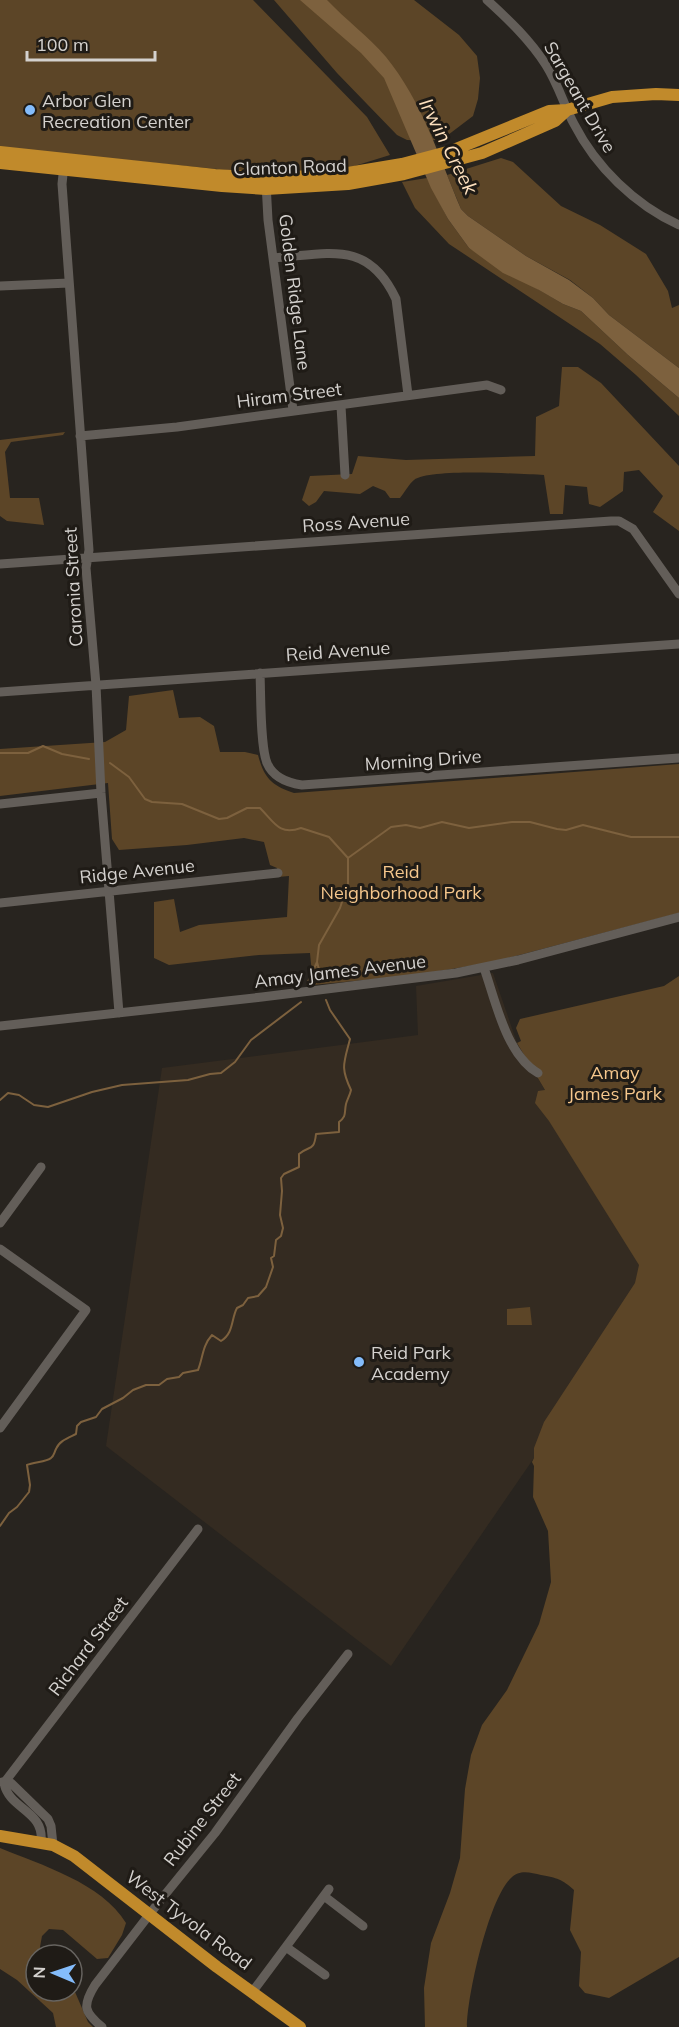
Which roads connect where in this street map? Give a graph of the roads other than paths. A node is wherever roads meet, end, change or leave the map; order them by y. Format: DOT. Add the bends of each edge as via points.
graph roads {
  1 [pos="487,0"];
  2 [pos="679,95"];
  3 [pos="567,110"];
  4 [pos="0,153"];
  5 [pos="0,163"];
  6 [pos="64,165"];
  7 [pos="266,183"];
  8 [pos="679,225"];
  9 [pos="274,258"];
  10 [pos="69,283"];
  11 [pos="0,286"];
  12 [pos="501,390"];
  13 [pos="408,395"];
  14 [pos="341,406"];
  15 [pos="293,410"];
  16 [pos="80,436"];
  17 [pos="345,475"];
  18 [pos="87,558"];
  19 [pos="0,564"];
  20 [pos="679,594"];
  21 [pos="679,644"];
  22 [pos="260,673"];
  23 [pos="96,685"];
  24 [pos="0,692"];
  25 [pos="679,758"];
  26 [pos="101,793"];
  27 [pos="0,804"];
  28 [pos="278,873"];
  29 [pos="109,891"];
  30 [pos="0,903"];
  31 [pos="679,917"];
  32 [pos="484,968"];
  33 [pos="119,1013"];
  34 [pos="0,1026"];
  35 [pos="538,1073"];
  36 [pos="41,1167"];
  37 [pos="0,1222"];
  38 [pos="0,1249"];
  39 [pos="0,1428"];
  40 [pos="198,1529"];
  41 [pos="348,1654"];
  42 [pos="2,1782"];
  43 [pos="0,1836"];
  44 [pos="47,1844"];
  45 [pos="149,1914"];
  46 [pos="363,1926"];
  47 [pos="286,1947"];
  48 [pos="325,1975"];
  49 [pos="252,1991"];
  50 [pos="102,2027"];
  51 [pos="300,2027"];
  1 -- 3 [label="street, Sargeant Drive" via="533,47"];
  2 -- 3 [label="main road, Clanton Road" via="612,97"];
  3 -- 7 [label="main road, Clanton Road" via="549,111 454,156 348,184"];
  3 -- 8 [label="street, Sargeant Drive" via="585,143 610,175 655,212"];
  4 -- 6 [label="main road, Clanton Road"];
  5 -- 6 [label="main road, Clanton Road"];
  6 -- 7 [label="main road, Clanton Road" via="222,186"];
  6 -- 10 [label="street, Caronia Street"];
  7 -- 9 [label="street, Golden Ridge Lane"];
  9 -- 13 [label="street" via="339,253 363,260 378,272 396,299"];
  9 -- 15 [label="street, Golden Ridge Lane"];
  10 -- 11 [label="street"];
  10 -- 16 [label="street, Caronia Street"];
  12 -- 13 [label="street, Hiram Street" via="488,385"];
  13 -- 14 [label="street, Hiram Street"];
  14 -- 15 [label="street, Hiram Street"];
  14 -- 17 [label="street"];
  15 -- 16 [label="street, Hiram Street"];
  16 -- 18 [label="street, Caronia Street"];
  18 -- 19 [label="street, Ross Avenue"];
  18 -- 20 [label="street, Ross Avenue" via="619,521 633,528"];
  18 -- 23 [label="street, Caronia Street"];
  21 -- 22 [label="street, Reid Avenue"];
  22 -- 23 [label="street, Reid Avenue"];
  22 -- 25 [label="street, Morning Drive" via="266,762 276,775 294,784"];
  23 -- 24 [label="street, Reid Avenue"];
  23 -- 26 [label="street, Caronia Street"];
  26 -- 27 [label="street"];
  26 -- 29 [label="street, Caronia Street"];
  28 -- 29 [label="street, Ridge Avenue"];
  29 -- 30 [label="street, Ridge Avenue"];
  29 -- 33 [label="street, Caronia Street"];
  31 -- 32 [label="street, Amay James Avenue"];
  32 -- 33 [label="street, Amay James Avenue"];
  32 -- 35 [label="street" via="515,1052"];
  33 -- 34 [label="street, Amay James Avenue"];
  36 -- 37 [label="street"];
  38 -- 39 [label="street" via="86,1310"];
  40 -- 42 [label="street, Richard Street"];
  41 -- 45 [label="street, Rubine Street" via="215,1833"];
  42 -- 44 [label="street" via="5,1791 38,1821"];
  43 -- 44 [label="main road"];
  44 -- 45 [label="main road, West Tyvola Road" via="90,1867"];
  45 -- 49 [label="main road, West Tyvola Road"];
  45 -- 50 [label="street, Rubine Street" via="87,1998 87,2012"];
  46 -- 47 [label="street" via="326,1893"];
  47 -- 48 [label="street"];
  47 -- 49 [label="street"];
  49 -- 51 [label="main road, West Tyvola Road"];
}
